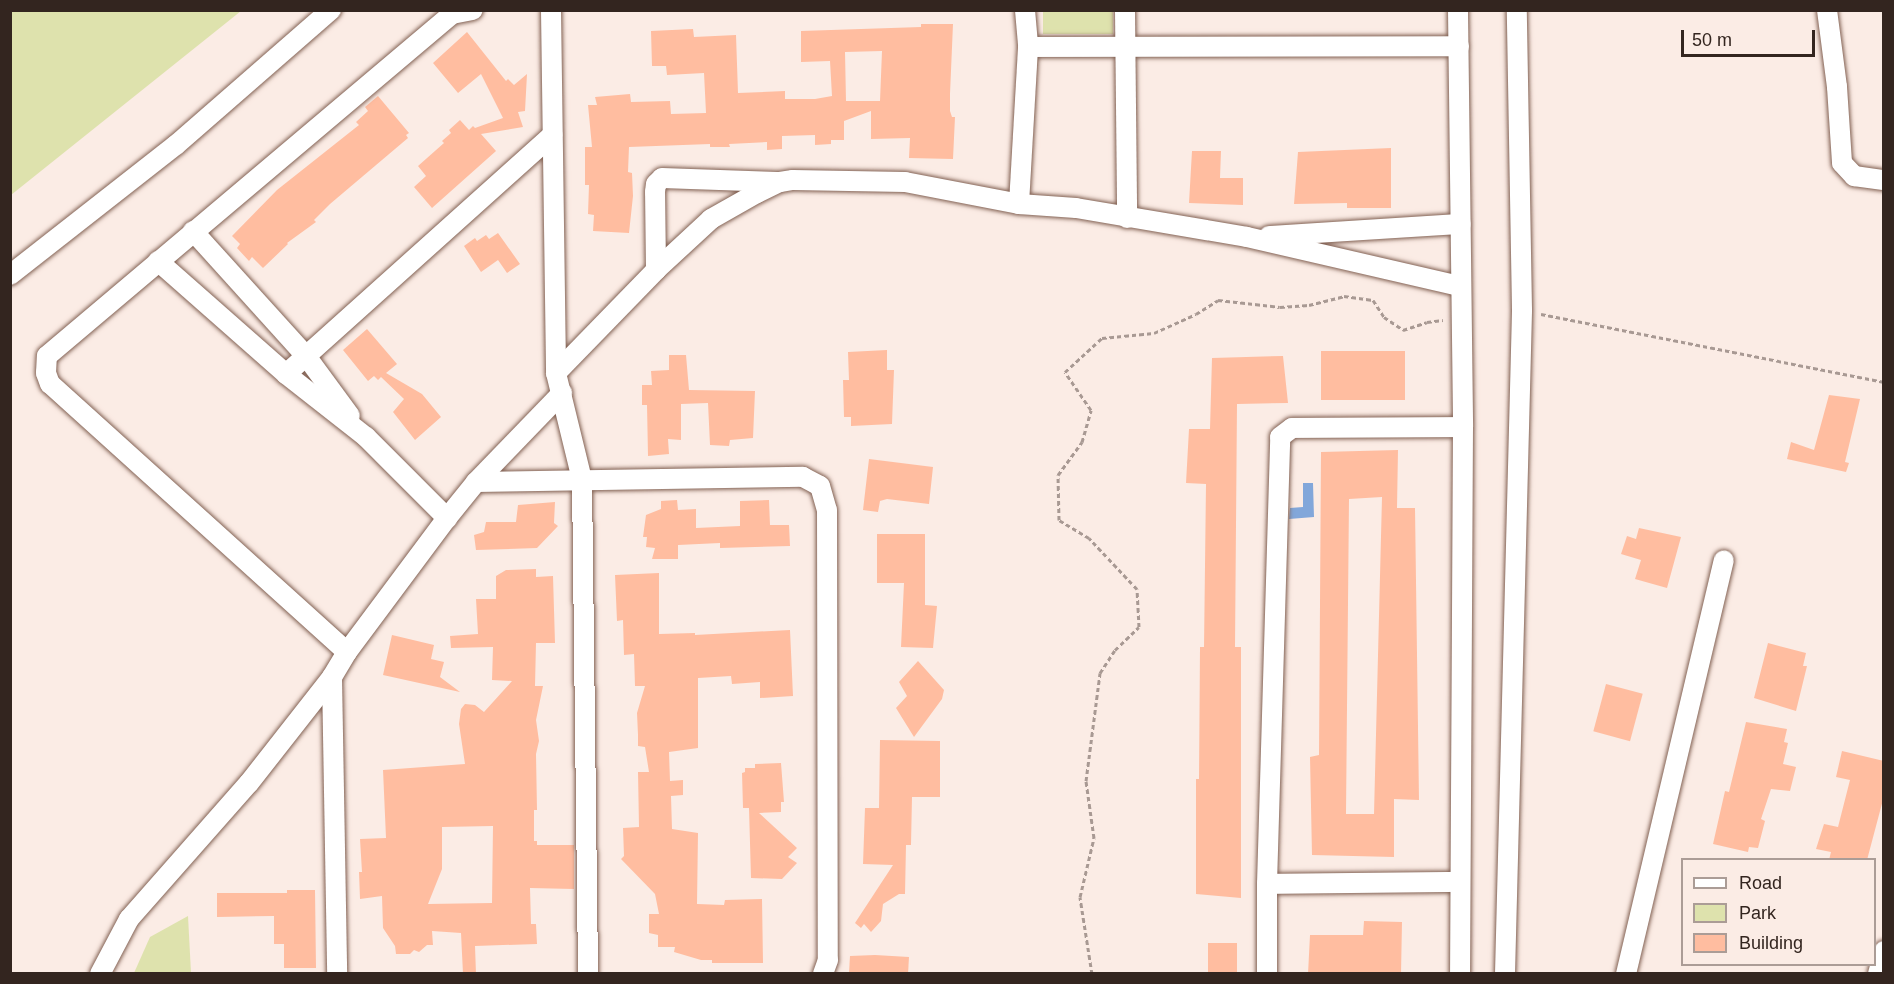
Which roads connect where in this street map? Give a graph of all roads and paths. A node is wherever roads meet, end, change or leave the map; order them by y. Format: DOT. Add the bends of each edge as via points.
graph roads {
  1 [pos="331,10"];
  2 [pos="473,10"];
  3 [pos="551,10"];
  4 [pos="1025,10"];
  5 [pos="1125,10"];
  6 [pos="1458,10"];
  7 [pos="1517,10"];
  8 [pos="1827,10"];
  9 [pos="1460,46"];
  10 [pos="1028,47"];
  11 [pos="1126,47"];
  12 [pos="552,135"];
  13 [pos="1884,180"];
  14 [pos="780,182"];
  15 [pos="1019,204"];
  16 [pos="1127,218"];
  17 [pos="1461,224"];
  18 [pos="193,231"];
  19 [pos="1247,237"];
  20 [pos="158,261"];
  21 [pos="656,270"];
  22 [pos="10,275"];
  23 [pos="1460,286"];
  24 [pos="1522,310"];
  25 [pos="1461,320"];
  26 [pos="306,356"];
  27 [pos="556,373"];
  28 [pos="286,374"];
  29 [pos="1884,382"];
  30 [pos="562,393"];
  31 [pos="1463,427"];
  32 [pos="366,437"];
  33 [pos="582,480"];
  34 [pos="477,482"];
  35 [pos="447,518"];
  36 [pos="1724,560"];
  37 [pos="347,652"];
  38 [pos="332,677"];
  39 [pos="1460,882"];
  40 [pos="1267,884"];
  41 [pos="1884,951"];
  42 [pos="99,974"];
  43 [pos="337,974"];
  44 [pos="588,974"];
  45 [pos="823,974"];
  46 [pos="1092,974"];
  47 [pos="1267,974"];
  48 [pos="1460,974"];
  49 [pos="1505,974"];
  50 [pos="1626,974"];
  51 [pos="1878,974"];
  1 -- 22 [label="street" via="176,145"];
  2 -- 18 [label="street" via="452,14"];
  3 -- 12 [label="street"];
  4 -- 10 [label="street"];
  5 -- 11 [label="street"];
  6 -- 9 [label="street"];
  7 -- 24 [label="street"];
  8 -- 13 [label="street" via="1842,163 1854,176"];
  9 -- 11 [label="street"];
  9 -- 17 [label="street"];
  10 -- 11 [label="street"];
  10 -- 15 [label="street"];
  11 -- 16 [label="street"];
  12 -- 26 [label="street"];
  12 -- 27 [label="street"];
  14 -- 15 [label="street" via="905,182"];
  14 -- 21 [label="street" via="711,219"];
  14 -- 21 [label="street" via="662,178 655,192"];
  15 -- 16 [label="street" via="1076,208"];
  16 -- 19 [label="street"];
  17 -- 19 [label="street"];
  17 -- 23 [label="street"];
  18 -- 20 [label="street"];
  18 -- 26 [label="street"];
  19 -- 23 [label="street"];
  20 -- 28 [label="street"];
  20 -- 37 [label="street" via="47,356 46,374 51,384"];
  21 -- 27 [label="street"];
  23 -- 25 [label="street"];
  24 -- 29 [label="path"];
  24 -- 49 [label="street"];
  25 -- 31 [label="street"];
  25 -- 46 [label="path" via="1427,321 1403,330 1384,317 1373,300 1344,296 1280,307 1218,300 1154,333 1102,338 1065,372 1091,410 1082,442 1058,475 1059,520 1089,538 1137,589 1139,627 1115,650 1100,673 1086,781 1094,838 1080,897"];
  26 -- 28 [label="street"];
  26 -- 32 [label="street"];
  27 -- 30 [label="street"];
  28 -- 32 [label="street"];
  30 -- 33 [label="street"];
  30 -- 34 [label="street"];
  31 -- 39 [label="street"];
  31 -- 40 [label="street" via="1292,428 1280,436"];
  32 -- 35 [label="street"];
  33 -- 34 [label="street"];
  33 -- 44 [label="street"];
  33 -- 45 [label="street" via="803,477 814,480 825,494 828,960"];
  34 -- 35 [label="street"];
  35 -- 37 [label="street"];
  36 -- 50 [label="street"];
  37 -- 38 [label="street"];
  38 -- 42 [label="street" via="249,783 129,920"];
  38 -- 43 [label="street"];
  39 -- 40 [label="street"];
  39 -- 48 [label="street"];
  40 -- 47 [label="street"];
  41 -- 51 [label="street"];
}
